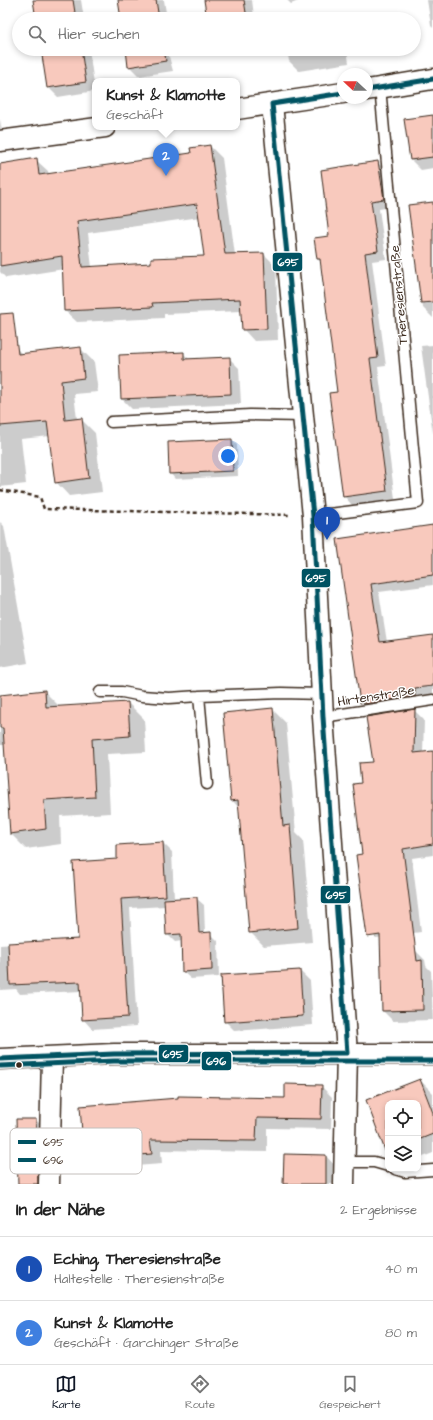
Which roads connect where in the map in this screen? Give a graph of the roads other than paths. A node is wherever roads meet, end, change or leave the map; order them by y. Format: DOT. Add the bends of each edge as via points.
graph roads {
  1 [pos="433,79"];
  2 [pos="374,88"];
  3 [pos="337,94"];
  4 [pos="272,104"];
  5 [pos="240,109"];
  6 [pos="92,129"];
  7 [pos="0,141"];
  8 [pos="303,416"];
  9 [pos="111,422"];
  10 [pos="313,516"];
  11 [pos="100,692"];
  12 [pos="322,694"];
  13 [pos="199,696"];
  14 [pos="433,700"];
  15 [pos="323,717"];
  16 [pos="207,784"];
  17 [pos="347,1053"];
  18 [pos="433,1054"];
  19 [pos="52,1058"];
  20 [pos="0,1059"];
  21 [pos="50,1128"];
  22 [pos="344,1162"];
  23 [pos="385,1165"];
  24 [pos="433,1170"];
  25 [pos="421,1171"];
  26 [pos="49,1174"];
  27 [pos="49,1184"];
  28 [pos="344,1184"];
  1 -- 2 [label="street"];
  2 -- 10 [label="lane, Theresienstraße" via="418,503"];
  3 -- 4 [label="street"];
  4 -- 5 [label="street"];
  4 -- 8 [label="street"];
  6 -- 7 [label="street"];
  8 -- 9 [label="lane" via="250,415"];
  8 -- 10 [label="street"];
  10 -- 12 [label="street"];
  11 -- 13 [label="lane" via="169,698"];
  12 -- 13 [label="lane"];
  12 -- 15 [label="street"];
  13 -- 16 [label="lane"];
  14 -- 15 [label="lane, Hirtenstraße"];
  15 -- 17 [label="street"];
  17 -- 18 [label="street"];
  17 -- 19 [label="street" via="114,1054"];
  17 -- 22 [label="street"];
  19 -- 20 [label="street"];
  19 -- 21 [label="street"];
  22 -- 23 [label="lane" via="374,1162"];
  22 -- 28 [label="street"];
  24 -- 25 [label="lane"];
  26 -- 27 [label="street"];
}
